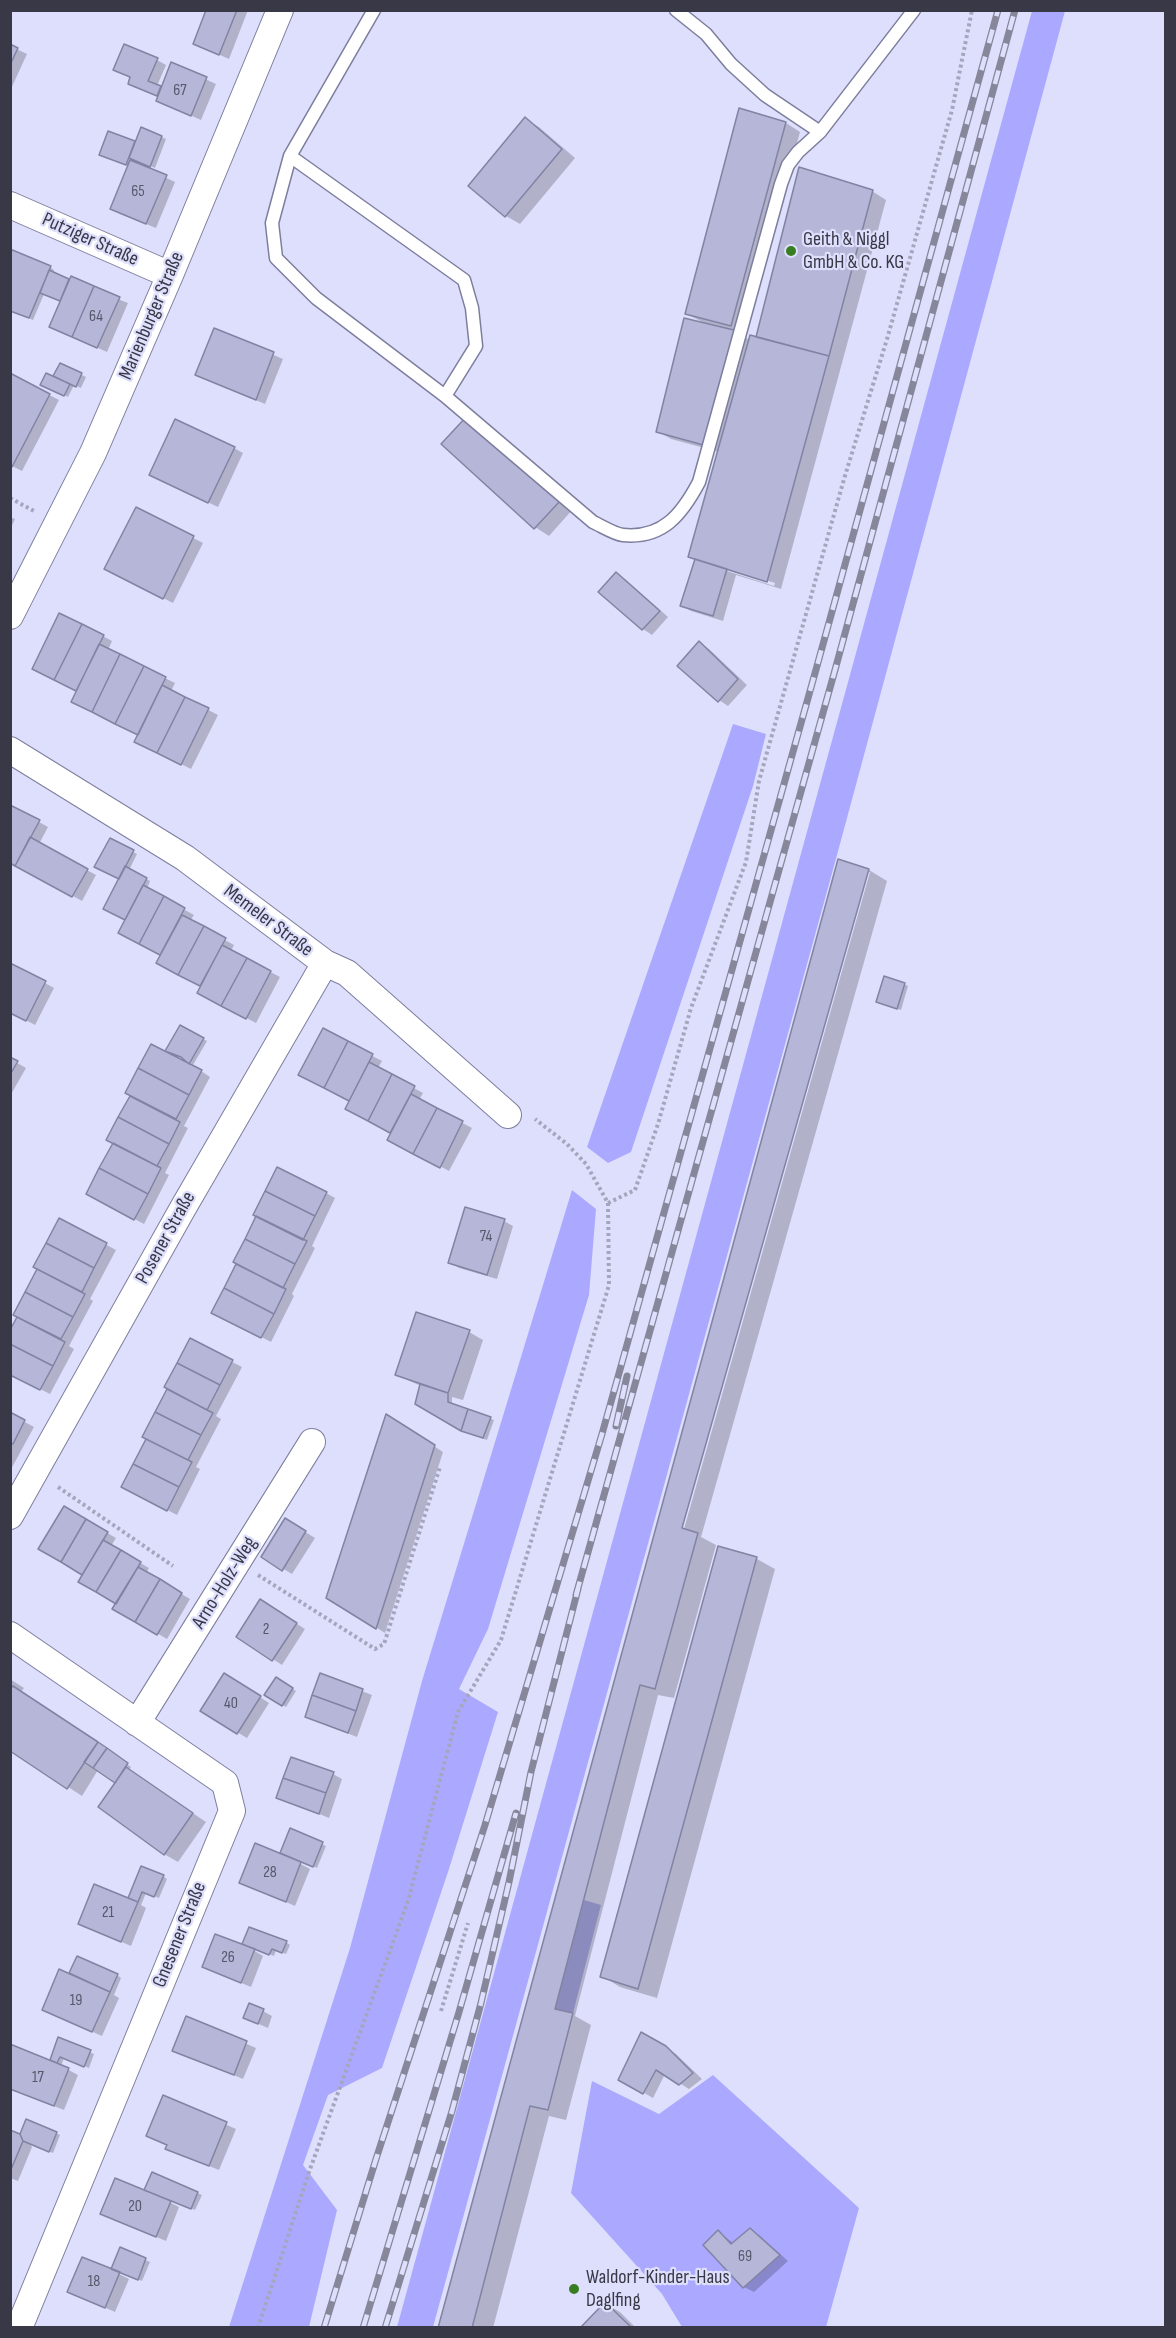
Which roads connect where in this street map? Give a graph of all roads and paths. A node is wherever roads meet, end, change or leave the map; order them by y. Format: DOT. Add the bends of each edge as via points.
graph roads {
  1 [pos="280,10"];
  2 [pos="374,10"];
  3 [pos="676,10"];
  4 [pos="914,10"];
  5 [pos="972,10"];
  6 [pos="820,132"];
  7 [pos="290,156"];
  8 [pos="10,205"];
  9 [pos="170,275"];
  10 [pos="445,396"];
  11 [pos="10,616"];
  12 [pos="10,750"];
  13 [pos="325,963"];
  14 [pos="506,1113"];
  15 [pos="608,1203"];
  16 [pos="312,1442"];
  17 [pos="440,1467"];
  18 [pos="36,1471"];
  19 [pos="10,1516"];
  20 [pos="238,1562"];
  21 [pos="173,1566"];
  22 [pos="10,1635"];
  23 [pos="137,1723"];
  24 [pos="468,1923"];
  25 [pos="441,2011"];
  26 [pos="19,2328"];
  27 [pos="258,2328"];
  1 -- 9 [label="street, Marienburger Straße"];
  2 -- 7 [label="lane"];
  3 -- 6 [label="lane" via="706,34 730,64 765,95"];
  4 -- 6 [label="lane"];
  5 -- 15 [label="path" via="952,110 759,781 746,862 691,1008 635,1190"];
  6 -- 10 [label="lane" via="788,165 699,482 686,506 669,524 647,534 621,535 593,522"];
  7 -- 10 [label="lane" via="272,224 276,258 316,298"];
  7 -- 10 [label="lane" via="464,280 476,346"];
  8 -- 9 [label="street, Putziger Straße"];
  9 -- 11 [label="street, Marienburger Straße" via="93,453"];
  12 -- 13 [label="street, Memeler Straße" via="185,858"];
  13 -- 14 [label="street, Memeler Straße" via="347,973"];
  13 -- 18 [label="street, Posener Straße"];
  14 -- 15 [label="path" via="511,1109 525,1113 567,1144 586,1164"];
  15 -- 27 [label="path" via="609,1285 544,1506 501,1640 458,1712 408,1901 309,2172"];
  16 -- 20 [label="street, Arno-Holz-Weg"];
  17 -- 20 [label="path" via="384,1644 375,1649"];
  18 -- 19 [label="street, Posener Straße"];
  18 -- 21 [label="path"];
  20 -- 23 [label="street, Arno-Holz-Weg"];
  22 -- 23 [label="street, Gnesener Straße"];
  23 -- 26 [label="street, Gnesener Straße" via="225,1783 232,1811"];
  24 -- 25 [label="path"];
}
